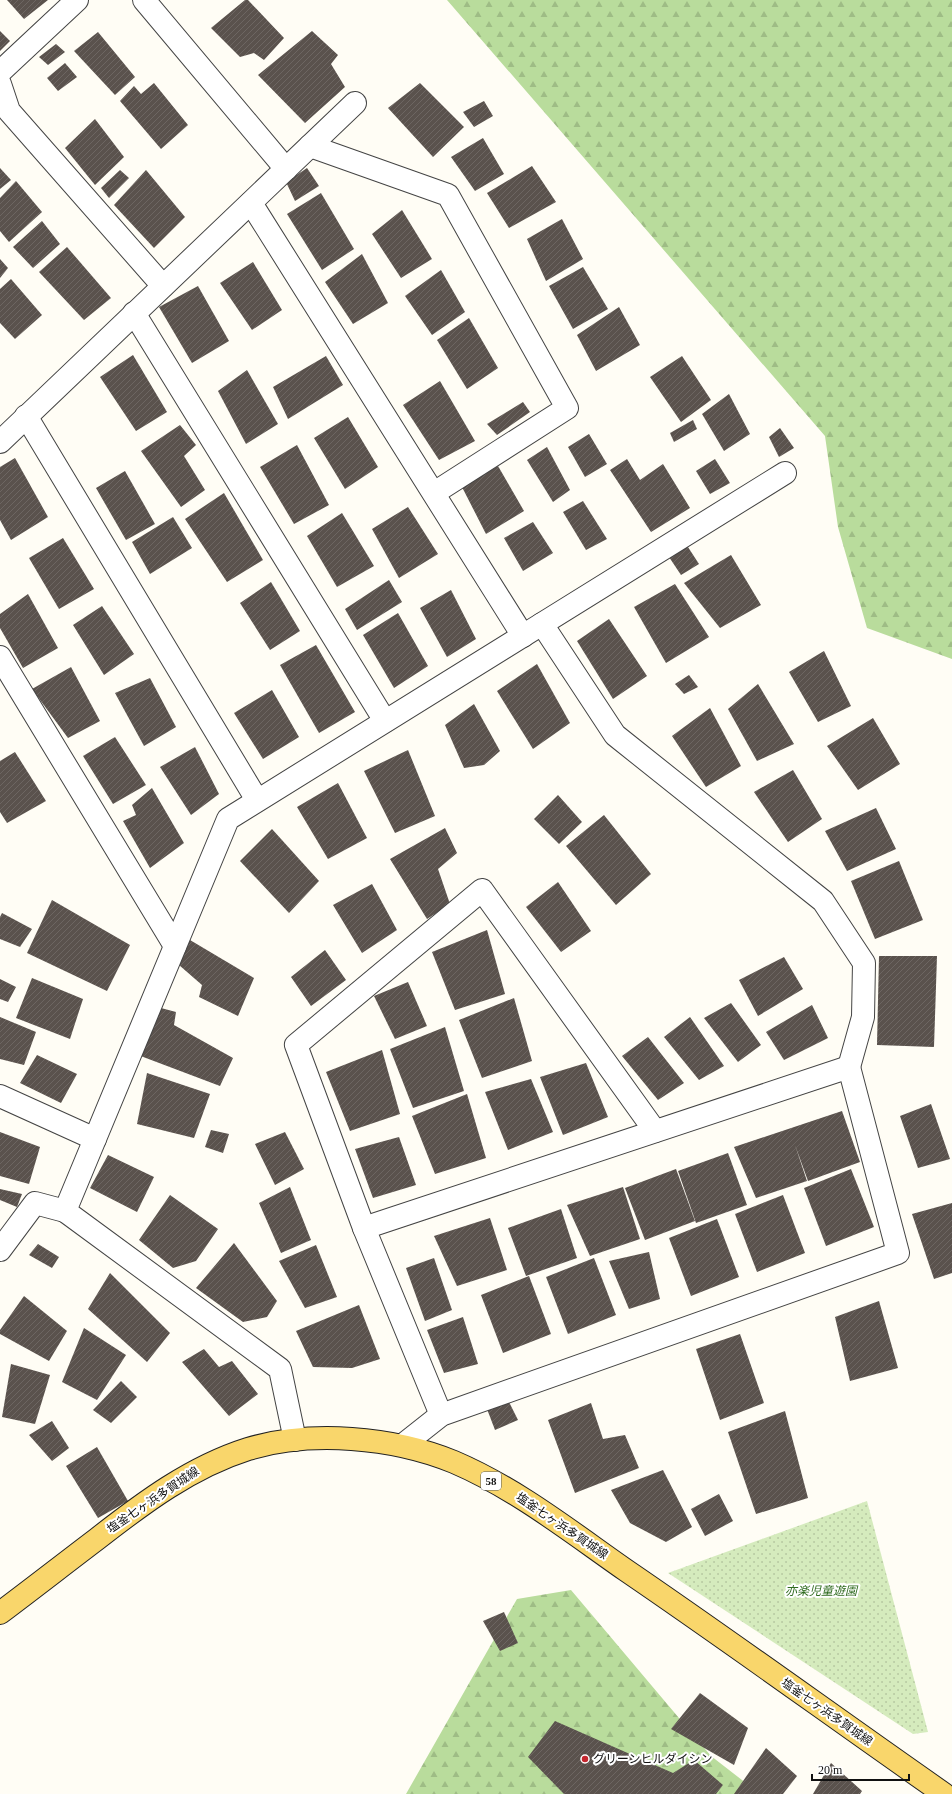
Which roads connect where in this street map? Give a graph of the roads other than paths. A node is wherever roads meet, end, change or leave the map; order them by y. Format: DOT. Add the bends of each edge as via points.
graph roads {
  1 [pos="77,0"];
  2 [pos="144,0"];
  3 [pos="0,72"];
  4 [pos="0,84"];
  5 [pos="355,104"];
  6 [pos="310,146"];
  7 [pos="286,169"];
  8 [pos="251,202"];
  9 [pos="163,286"];
  10 [pos="134,313"];
  11 [pos="26,416"];
  12 [pos="0,442"];
  13 [pos="785,473"];
  14 [pos="434,493"];
  15 [pos="542,624"];
  16 [pos="523,636"];
  17 [pos="0,657"];
  18 [pos="385,721"];
  19 [pos="258,800"];
  20 [pos="175,946"];
  21 [pos="849,1067"];
  22 [pos="0,1096"];
  23 [pos="655,1131"];
  24 [pos="95,1139"];
  25 [pos="65,1211"];
  26 [pos="364,1228"];
  27 [pos="0,1250"];
  28 [pos="441,1415"];
  29 [pos="295,1440"];
  30 [pos="403,1445"];
  31 [pos="0,1613"];
  32 [pos="944,1794"];
  1 -- 3 [label="street"];
  2 -- 7 [label="street"];
  4 -- 9 [label="street" via="9,111"];
  5 -- 6 [label="street"];
  6 -- 7 [label="street"];
  6 -- 14 [label="street" via="448,195 567,408"];
  7 -- 8 [label="street"];
  8 -- 9 [label="street"];
  8 -- 14 [label="street"];
  9 -- 10 [label="street"];
  10 -- 11 [label="street"];
  10 -- 18 [label="street"];
  11 -- 12 [label="street"];
  11 -- 19 [label="street"];
  13 -- 15 [label="street"];
  14 -- 16 [label="street"];
  15 -- 16 [label="street"];
  15 -- 21 [label="street" via="615,735 823,901 864,963 863,1017"];
  16 -- 18 [label="street"];
  17 -- 20 [label="street"];
  18 -- 19 [label="street"];
  19 -- 20 [label="street" via="228,818"];
  20 -- 24 [label="street"];
  21 -- 23 [label="street"];
  21 -- 28 [label="street" via="898,1253"];
  22 -- 24 [label="street"];
  23 -- 26 [label="street"];
  23 -- 26 [label="street" via="482,890 296,1045"];
  24 -- 25 [label="street"];
  25 -- 27 [label="street" via="35,1203"];
  25 -- 29 [label="street" via="280,1369"];
  26 -- 28 [label="street"];
  28 -- 30 [label="street"];
  29 -- 30 [label="main road, 塩釜七ヶ浜多賀城線 / 58" via="335,1438"];
  29 -- 31 [label="main road, 塩釜七ヶ浜多賀城線 / 58" via="250,1449 208,1464 167,1488"];
  30 -- 32 [label="main road, 塩釜七ヶ浜多賀城線 / 58" via="453,1462 508,1489"];
}
